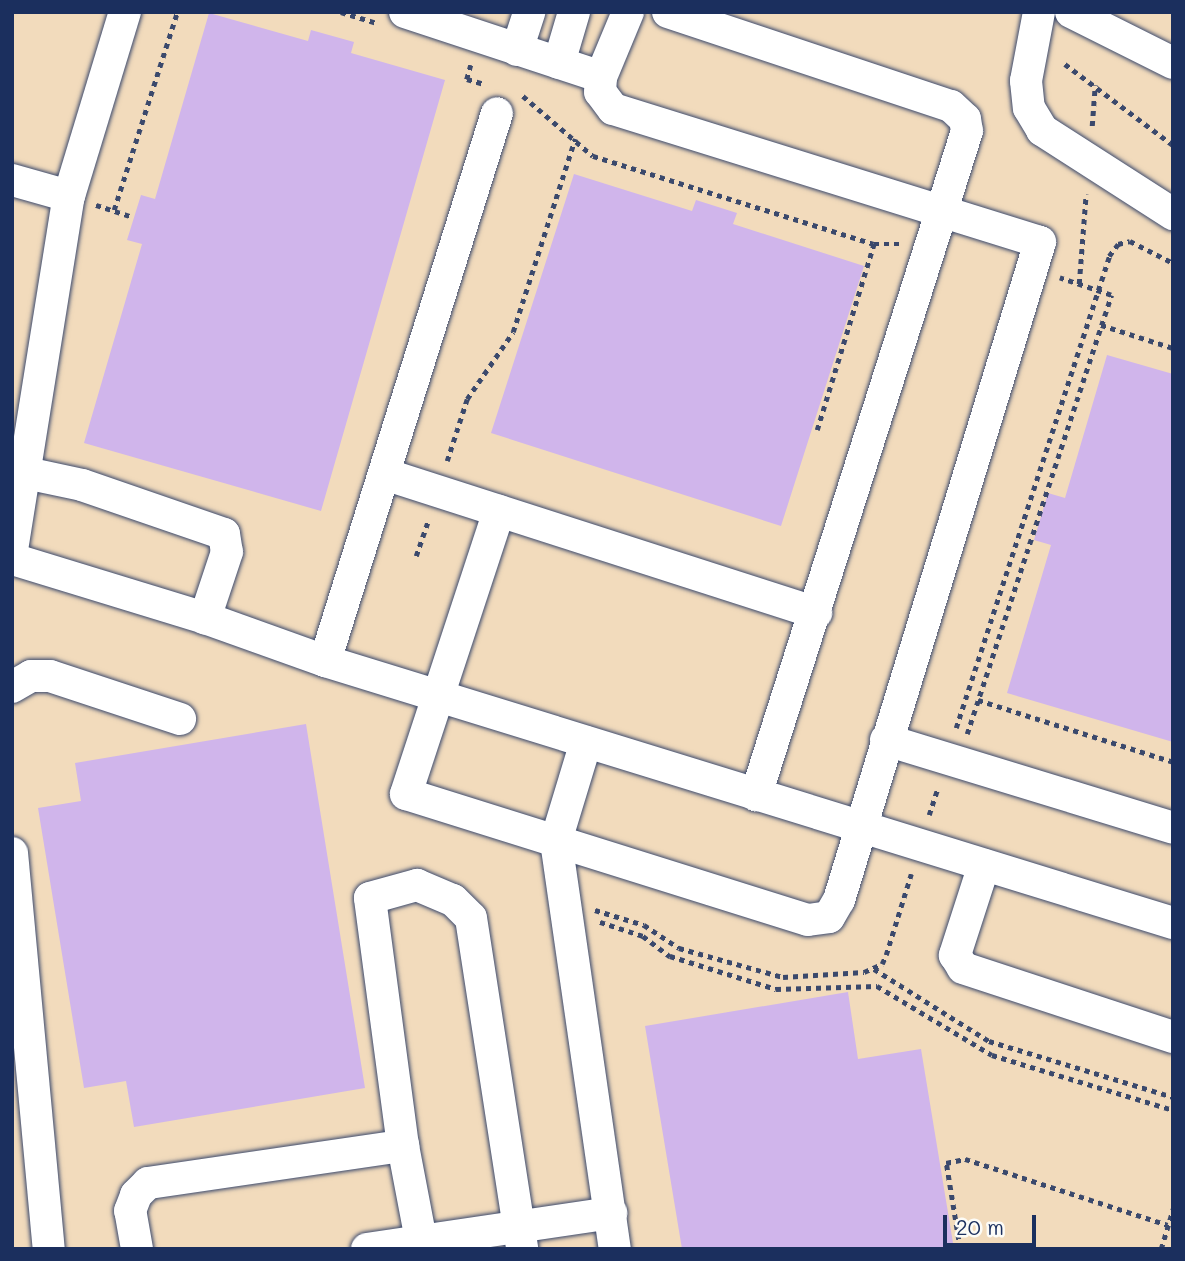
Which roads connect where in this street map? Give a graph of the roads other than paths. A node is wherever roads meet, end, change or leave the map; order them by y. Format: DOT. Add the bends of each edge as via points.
graph roads {
  1 [pos="125,12"];
  2 [pos="405,12"];
  3 [pos="529,12"];
  4 [pos="574,12"];
  5 [pos="628,12"];
  6 [pos="668,12"];
  7 [pos="1039,12"];
  8 [pos="1070,12"];
  9 [pos="517,50"];
  10 [pos="559,63"];
  11 [pos="1173,63"];
  12 [pos="601,77"];
  13 [pos="497,114"];
  14 [pos="12,180"];
  15 [pos="69,196"];
  16 [pos="943,210"];
  17 [pos="1173,214"];
  18 [pos="26,472"];
  19 [pos="384,474"];
  20 [pos="499,511"];
  21 [pos="12,550"];
  22 [pos="12,559"];
  23 [pos="816,612"];
  24 [pos="205,618"];
  25 [pos="325,661"];
  26 [pos="12,687"];
  27 [pos="441,696"];
  28 [pos="180,719"];
  29 [pos="886,740"];
  30 [pos="586,742"];
  31 [pos="756,794"];
  32 [pos="861,827"];
  33 [pos="1173,828"];
  34 [pos="556,841"];
  35 [pos="12,853"];
  36 [pos="984,865"];
  37 [pos="1173,923"];
  38 [pos="1173,1037"];
  39 [pos="403,1146"];
  40 [pos="611,1213"];
  41 [pos="520,1238"];
  42 [pos="421,1240"];
  43 [pos="49,1249"];
  44 [pos="137,1249"];
  45 [pos="367,1249"];
  46 [pos="615,1249"];
  1 -- 15 [label="street"];
  2 -- 9 [label="street"];
  3 -- 9 [label="street"];
  4 -- 10 [label="street"];
  5 -- 12 [label="street"];
  6 -- 16 [label="street" via="951,106 965,120 967,131"];
  7 -- 17 [label="street" via="1027,81 1029,108 1042,130"];
  8 -- 11 [label="street"];
  9 -- 10 [label="street"];
  10 -- 12 [label="street"];
  12 -- 16 [label="street" via="604,102 623,113"];
  13 -- 19 [label="street"];
  14 -- 15 [label="street"];
  15 -- 18 [label="street"];
  16 -- 23 [label="street"];
  16 -- 29 [label="street" via="1041,242"];
  18 -- 21 [label="street"];
  18 -- 24 [label="street" via="82,485 224,534 227,552"];
  19 -- 20 [label="street"];
  19 -- 25 [label="street"];
  20 -- 23 [label="street"];
  20 -- 27 [label="street"];
  22 -- 24 [label="street"];
  23 -- 31 [label="street"];
  24 -- 25 [label="street"];
  25 -- 27 [label="street"];
  26 -- 28 [label="street" via="31,676 50,676"];
  27 -- 30 [label="street"];
  27 -- 34 [label="street" via="406,794"];
  29 -- 32 [label="street"];
  29 -- 33 [label="street" via="956,749"];
  30 -- 31 [label="street"];
  30 -- 34 [label="street"];
  31 -- 32 [label="street"];
  32 -- 34 [label="street" via="835,909 820,921"];
  32 -- 36 [label="street"];
  34 -- 40 [label="street"];
  35 -- 43 [label="street"];
  36 -- 37 [label="street"];
  36 -- 38 [label="street" via="955,954 963,968"];
  39 -- 41 [label="street" via="370,898 417,885 453,900 471,918"];
  39 -- 42 [label="street"];
  39 -- 44 [label="street" via="148,1183 136,1195 130,1211"];
  40 -- 41 [label="street"];
  40 -- 46 [label="street"];
  41 -- 42 [label="street"];
  42 -- 45 [label="street"];
}
